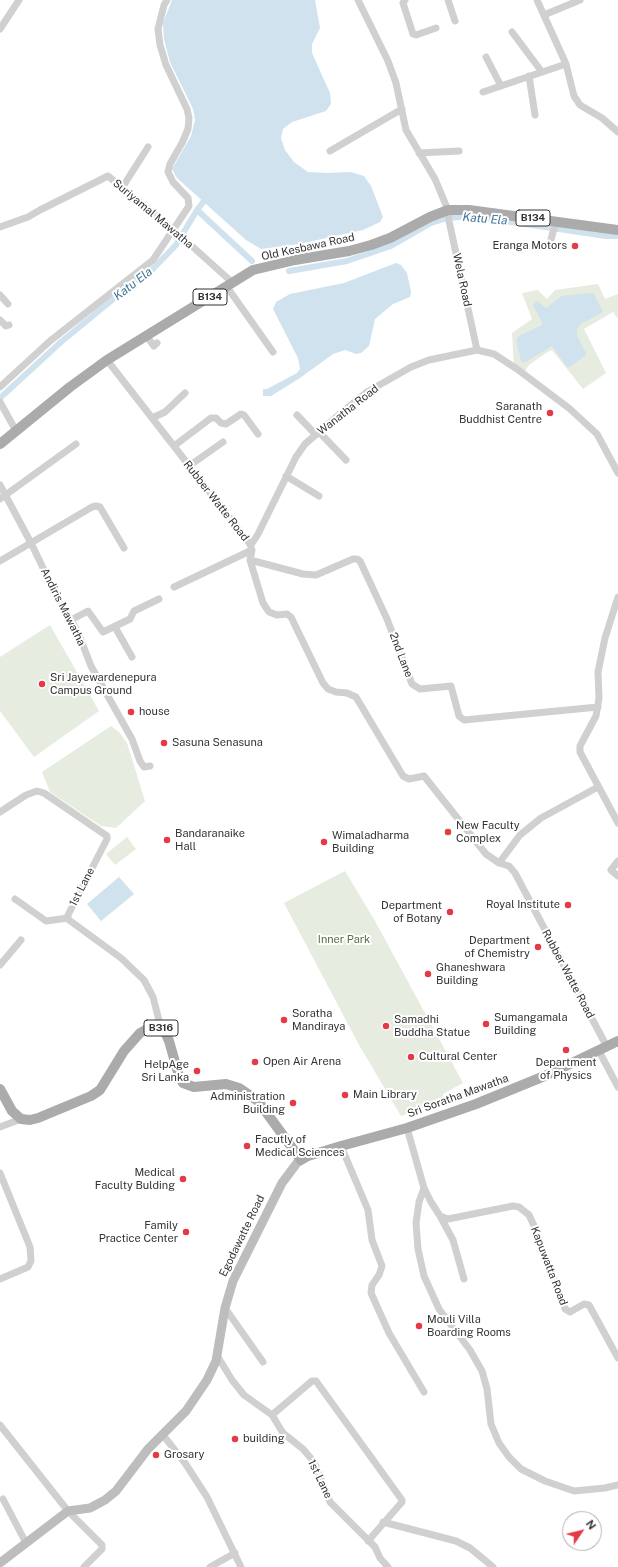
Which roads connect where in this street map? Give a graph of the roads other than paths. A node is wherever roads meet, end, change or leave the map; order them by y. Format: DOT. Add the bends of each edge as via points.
graph roads {
  1 [pos="18,0"];
  2 [pos="166,0"];
  3 [pos="358,0"];
  4 [pos="405,0"];
  5 [pos="448,0"];
  6 [pos="537,0"];
  7 [pos="580,0"];
  8 [pos="544,15"];
  9 [pos="455,21"];
  10 [pos="436,28"];
  11 [pos="0,29"];
  12 [pos="512,32"];
  13 [pos="486,56"];
  14 [pos="566,64"];
  15 [pos="542,72"];
  16 [pos="529,76"];
  17 [pos="501,86"];
  18 [pos="483,92"];
  19 [pos="402,109"];
  20 [pos="535,115"];
  21 [pos="618,132"];
  22 [pos="148,147"];
  23 [pos="330,151"];
  24 [pos="458,151"];
  25 [pos="419,153"];
  26 [pos="122,188"];
  27 [pos="449,215"];
  28 [pos="556,221"];
  29 [pos="0,227"];
  30 [pos="175,230"];
  31 [pos="618,230"];
  32 [pos="550,247"];
  33 [pos="230,285"];
  34 [pos="0,295"];
  35 [pos="8,304"];
  36 [pos="0,320"];
  37 [pos="9,325"];
  38 [pos="147,336"];
  39 [pos="157,343"];
  40 [pos="477,350"];
  41 [pos="273,352"];
  42 [pos="107,360"];
  43 [pos="0,387"];
  44 [pos="185,393"];
  45 [pos="2,404"];
  46 [pos="297,415"];
  47 [pos="152,418"];
  48 [pos="16,431"];
  49 [pos="258,434"];
  50 [pos="317,434"];
  51 [pos="223,442"];
  52 [pos="0,444"];
  53 [pos="76,444"];
  54 [pos="174,446"];
  55 [pos="346,460"];
  56 [pos="189,466"];
  57 [pos="618,473"];
  58 [pos="286,476"];
  59 [pos="0,485"];
  60 [pos="319,496"];
  61 [pos="3,497"];
  62 [pos="31,543"];
  63 [pos="251,547"];
  64 [pos="124,548"];
  65 [pos="250,560"];
  66 [pos="0,561"];
  67 [pos="174,587"];
  68 [pos="618,597"];
  69 [pos="159,599"];
  70 [pos="71,620"];
  71 [pos="115,626"];
  72 [pos="132,657"];
  73 [pos="598,707"];
  74 [pos="150,766"];
  75 [pos="598,787"];
  76 [pos="0,812"];
  77 [pos="618,823"];
  78 [pos="618,861"];
  79 [pos="499,863"];
  80 [pos="618,876"];
  81 [pos="15,899"];
  82 [pos="68,918"];
  83 [pos="20,940"];
  84 [pos="0,965"];
  85 [pos="161,1028"];
  86 [pos="618,1041"];
  87 [pos="603,1049"];
  88 [pos="618,1087"];
  89 [pos="0,1089"];
  90 [pos="21,1119"];
  91 [pos="0,1127"];
  92 [pos="407,1128"];
  93 [pos="341,1146"];
  94 [pos="302,1160"];
  95 [pos="0,1174"];
  96 [pos="424,1188"];
  97 [pos="440,1216"];
  98 [pos="0,1279"];
  99 [pos="464,1279"];
  100 [pos="225,1308"];
  101 [pos="218,1357"];
  102 [pos="618,1358"];
  103 [pos="263,1362"];
  104 [pos="424,1392"];
  105 [pos="272,1416"];
  106 [pos="0,1425"];
  107 [pos="163,1435"];
  108 [pos="618,1485"];
  109 [pos="3,1499"];
  110 [pos="68,1511"];
  111 [pos="383,1522"];
  112 [pos="368,1541"];
  113 [pos="26,1543"];
  114 [pos="235,1553"];
  115 [pos="0,1563"];
  116 [pos="84,1567"];
  117 [pos="210,1567"];
  118 [pos="241,1567"];
  119 [pos="388,1567"];
  120 [pos="493,1567"];
  1 -- 11 [label="street"];
  2 -- 30 [label="street" via="158,29 160,45 189,118 188,129 168,168 172,182 188,198 190,204"];
  3 -- 19 [label="street, Wela Road" via="388,61"];
  4 -- 10 [label="street" via="403,3 413,34"];
  5 -- 9 [label="street"];
  6 -- 8 [label="street"];
  7 -- 8 [label="street"];
  8 -- 14 [label="street"];
  12 -- 15 [label="street"];
  13 -- 17 [label="street"];
  14 -- 15 [label="street"];
  14 -- 21 [label="street" via="574,96 580,105 602,118"];
  15 -- 16 [label="street"];
  16 -- 17 [label="street"];
  16 -- 20 [label="street"];
  17 -- 18 [label="street"];
  19 -- 23 [label="street"];
  19 -- 25 [label="street, Wela Road" via="406,130"];
  22 -- 26 [label="street"];
  24 -- 25 [label="street"];
  25 -- 27 [label="street, Wela Road" via="435,179"];
  26 -- 29 [label="street, Suriyamal Mawatha" via="108,176 28,217"];
  26 -- 30 [label="street, Suriyamal Mawatha"];
  27 -- 28 [label="main road, Old Kesbawa Road / B134" via="469,210"];
  27 -- 33 [label="main road, Old Kesbawa Road / B134" via="430,217 371,245 254,270"];
  27 -- 40 [label="street, Wela Road"];
  28 -- 31 [label="main road, Old Kesbawa Road / B134"];
  28 -- 32 [label="street"];
  30 -- 33 [label="street, Suriyamal Mawatha"];
  30 -- 43 [label="street" via="148,264 50,341"];
  33 -- 38 [label="main road, Old Kesbawa Road / B134"];
  33 -- 41 [label="street, Suriyamal Mawatha"];
  34 -- 35 [label="street"];
  36 -- 37 [label="street" via="6,326"];
  38 -- 39 [label="street" via="154,346"];
  38 -- 42 [label="main road, Old Kesbawa Road / B134"];
  40 -- 50 [label="street, Wanatha Road" via="429,360 411,367 367,392"];
  40 -- 57 [label="street, Wanatha Road" via="494,354 570,409 597,434"];
  42 -- 47 [label="street, Rubber Watte Road"];
  42 -- 48 [label="main road, Old Kesbawa Road / B134"];
  44 -- 47 [label="street" via="165,412"];
  45 -- 48 [label="street"];
  46 -- 50 [label="street"];
  47 -- 54 [label="street, Rubber Watte Road"];
  48 -- 52 [label="main road, Old Kesbawa Road / B134"];
  49 -- 54 [label="street" via="241,414 226,424 211,418"];
  50 -- 55 [label="street"];
  50 -- 58 [label="street, Wanatha Road" via="305,444"];
  51 -- 56 [label="street"];
  53 -- 61 [label="street"];
  54 -- 56 [label="street, Rubber Watte Road"];
  56 -- 63 [label="street, Rubber Watte Road"];
  58 -- 60 [label="street"];
  58 -- 63 [label="street, Wanatha Road"];
  59 -- 61 [label="street, Andiris Mawatha"];
  61 -- 62 [label="street, Andiris Mawatha"];
  62 -- 64 [label="street" via="96,506 100,508"];
  62 -- 66 [label="street"];
  62 -- 70 [label="street, Andiris Mawatha"];
  63 -- 65 [label="street, Rubber Watte Road"];
  63 -- 67 [label="street"];
  65 -- 73 [label="street, 2nd Lane" via="316,575 352,558 360,561 387,619 412,684 420,689 451,686 459,716 464,720"];
  65 -- 79 [label="street, Rubber Watte Road" via="263,604 269,612 291,616 323,683 336,692 347,693 356,698 403,776 408,780 424,776 486,854"];
  68 -- 73 [label="street" via="598,672"];
  69 -- 71 [label="street"];
  70 -- 71 [label="street" via="88,611 103,632"];
  70 -- 74 [label="street, Andiris Mawatha" via="90,666 132,739 140,761 144,767"];
  71 -- 72 [label="street"];
  73 -- 75 [label="street" via="580,746 580,752"];
  75 -- 77 [label="street"];
  75 -- 79 [label="street" via="541,818 520,835"];
  76 -- 82 [label="street, 1st Lane" via="37,791 44,793 107,836"];
  78 -- 80 [label="street" via="611,870"];
  79 -- 87 [label="street, Rubber Watte Road" via="509,866 515,873"];
  81 -- 82 [label="street" via="46,921"];
  82 -- 85 [label="street, 1st Lane" via="121,958 144,980 153,997"];
  83 -- 84 [label="street"];
  85 -- 90 [label="main road, B316" via="149,1028 140,1033 124,1051 96,1093 38,1118"];
  85 -- 94 [label="main road, B316" via="169,1041 182,1083 194,1087 226,1084 239,1088 258,1101"];
  86 -- 87 [label="main road, Sri Soratha Mawatha"];
  87 -- 88 [label="street, Rubber Watte Road"];
  87 -- 92 [label="main road, Sri Soratha Mawatha" via="483,1101"];
  89 -- 90 [label="main road" via="12,1111"];
  90 -- 91 [label="street"];
  92 -- 93 [label="main road, Sri Soratha Mawatha"];
  92 -- 96 [label="street"];
  93 -- 94 [label="main road, Sri Soratha Mawatha"];
  93 -- 104 [label="street" via="368,1210 372,1240 382,1266 372,1285 371,1293 389,1333"];
  94 -- 100 [label="street, Egodawatte Road" via="282,1183 265,1215 233,1281"];
  95 -- 98 [label="street" via="30,1247 31,1261 28,1267"];
  96 -- 97 [label="street"];
  96 -- 108 [label="street" via="416,1223 424,1276 439,1309 470,1350 482,1371 491,1424 508,1457 521,1469 574,1491"];
  97 -- 99 [label="street" via="453,1240"];
  97 -- 102 [label="street, Kapuwatta Road" via="448,1220 513,1206 519,1207 529,1216 536,1230 566,1309 570,1312 584,1304 589,1305"];
  100 -- 101 [label="street, Egodawatte Road"];
  100 -- 103 [label="street"];
  101 -- 105 [label="street, 1st Lane" via="244,1394"];
  101 -- 107 [label="street, Egodawatte Road" via="207,1380 186,1411"];
  105 -- 111 [label="street" via="312,1381 316,1381 402,1500"];
  105 -- 112 [label="street, 1st Lane" via="314,1462 330,1502"];
  106 -- 110 [label="street"];
  107 -- 110 [label="street, Egodawatte Road" via="148,1449 116,1491 105,1500 90,1508"];
  107 -- 114 [label="street" via="207,1497"];
  109 -- 113 [label="street"];
  110 -- 113 [label="street, Egodawatte Road"];
  110 -- 116 [label="street" via="102,1545 102,1549"];
  111 -- 112 [label="street"];
  111 -- 120 [label="street" via="456,1541 470,1548"];
  112 -- 119 [label="street, 1st Lane"];
  113 -- 115 [label="street, Egodawatte Road"];
  114 -- 117 [label="street"];
  114 -- 118 [label="street"];
}
